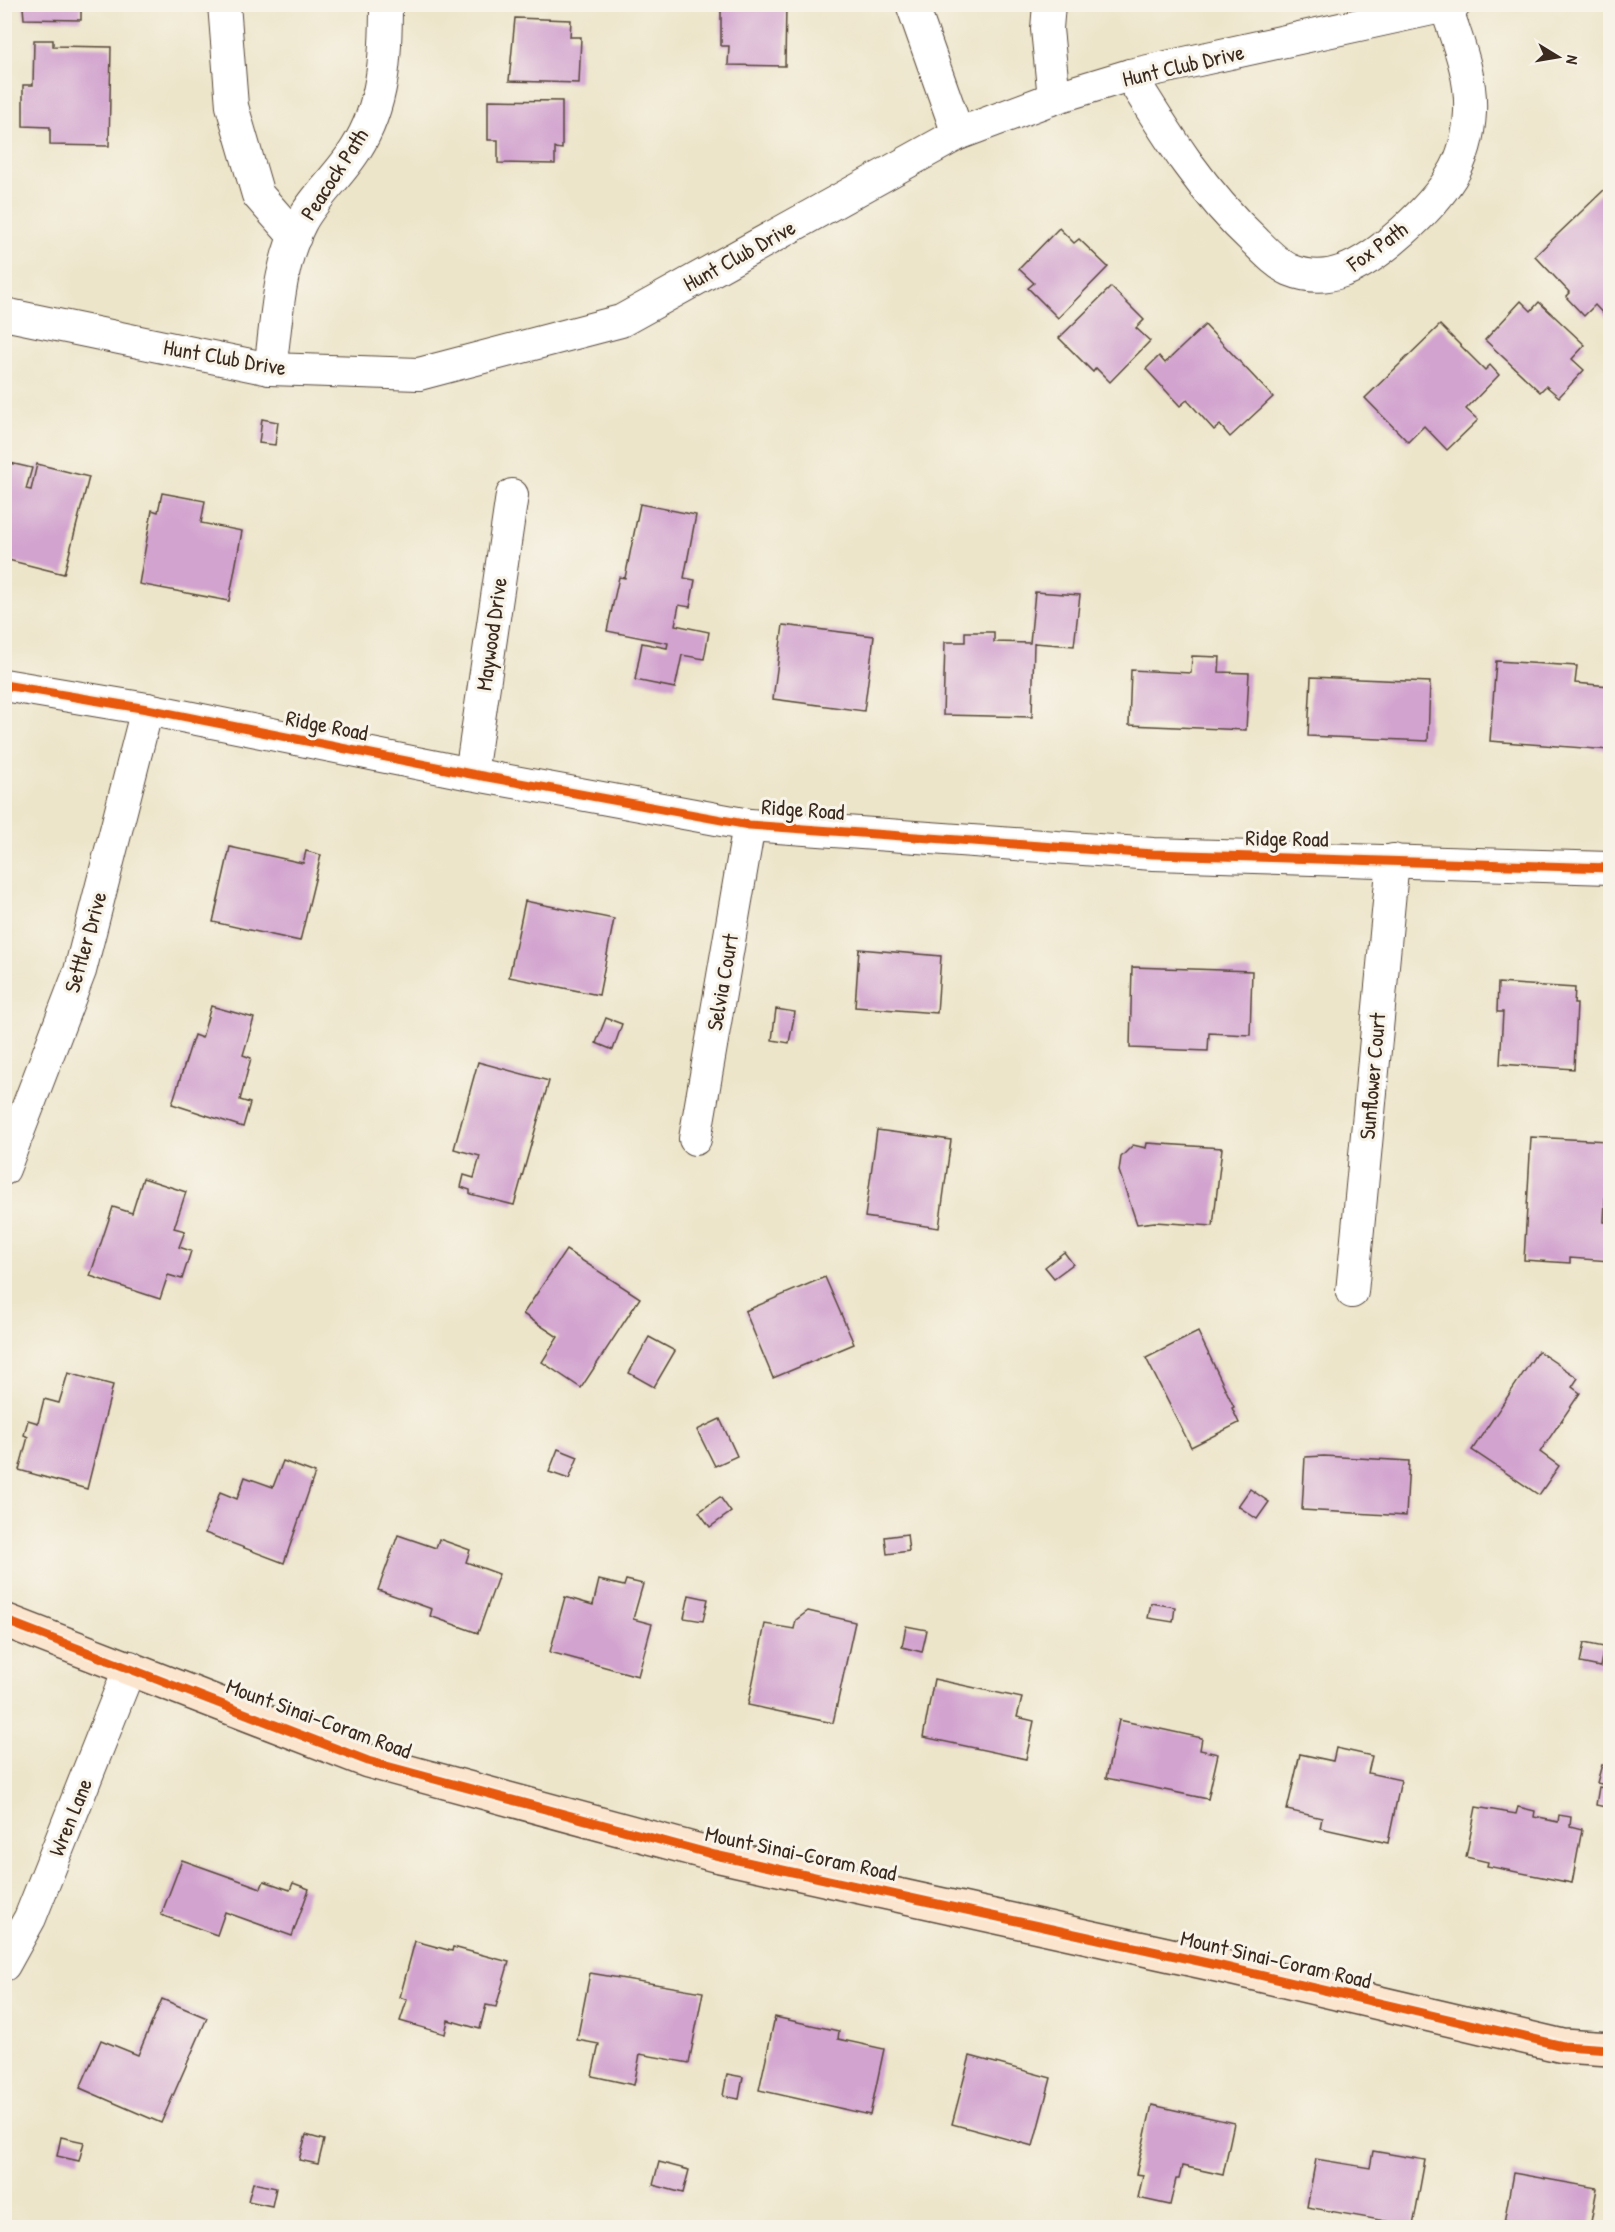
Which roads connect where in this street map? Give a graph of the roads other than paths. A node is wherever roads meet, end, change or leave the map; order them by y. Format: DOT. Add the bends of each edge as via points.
graph roads {
  1 [pos="224,4"];
  2 [pos="386,4"];
  3 [pos="912,4"];
  4 [pos="1048,4"];
  5 [pos="1450,6"];
  6 [pos="1130,75"];
  7 [pos="1054,98"];
  8 [pos="958,134"];
  9 [pos="295,237"];
  10 [pos="4,314"];
  11 [pos="270,369"];
  12 [pos="512,495"];
  13 [pos="4,685"];
  14 [pos="147,709"];
  15 [pos="471,774"];
  16 [pos="749,825"];
  17 [pos="1393,860"];
  18 [pos="1611,868"];
  19 [pos="695,1139"];
  20 [pos="4,1169"];
  21 [pos="1352,1292"];
  22 [pos="4,1620"];
  23 [pos="130,1667"];
  24 [pos="4,1965"];
  25 [pos="1611,2049"];
  1 -- 9 [label="street, Peacock Path" via="232,106 258,195"];
  2 -- 9 [label="street, Peacock Path" via="387,51 378,100 356,149 302,221"];
  3 -- 8 [label="street"];
  4 -- 7 [label="street"];
  5 -- 6 [label="street, Hunt Club Drive"];
  5 -- 6 [label="street, Fox Path" via="1468,74 1470,112 1465,146 1452,176 1428,206 1369,257 1342,272 1310,277 1288,269 1264,251 1222,210 1181,157"];
  6 -- 7 [label="street, Hunt Club Drive"];
  7 -- 8 [label="street, Hunt Club Drive"];
  8 -- 11 [label="street, Hunt Club Drive" via="621,321 419,374"];
  9 -- 11 [label="street, Peacock Path" via="283,270"];
  10 -- 11 [label="street, Hunt Club Drive"];
  12 -- 15 [label="street, Maywood Drive"];
  13 -- 14 [label="street, Ridge Road"];
  14 -- 15 [label="street, Ridge Road"];
  14 -- 20 [label="street, Settler Drive" via="80,971"];
  15 -- 16 [label="street, Ridge Road"];
  16 -- 17 [label="street, Ridge Road" via="1153,854"];
  16 -- 19 [label="street, Selvia Court"];
  17 -- 18 [label="street, Ridge Road"];
  17 -- 21 [label="street, Sunflower Court"];
  22 -- 23 [label="main road, Mount Sinai-Coram Road"];
  23 -- 24 [label="street, Wren Lane" via="30,1918"];
  23 -- 25 [label="main road, Mount Sinai-Coram Road" via="368,1761 715,1855 1210,1963 1563,2046"];
}
